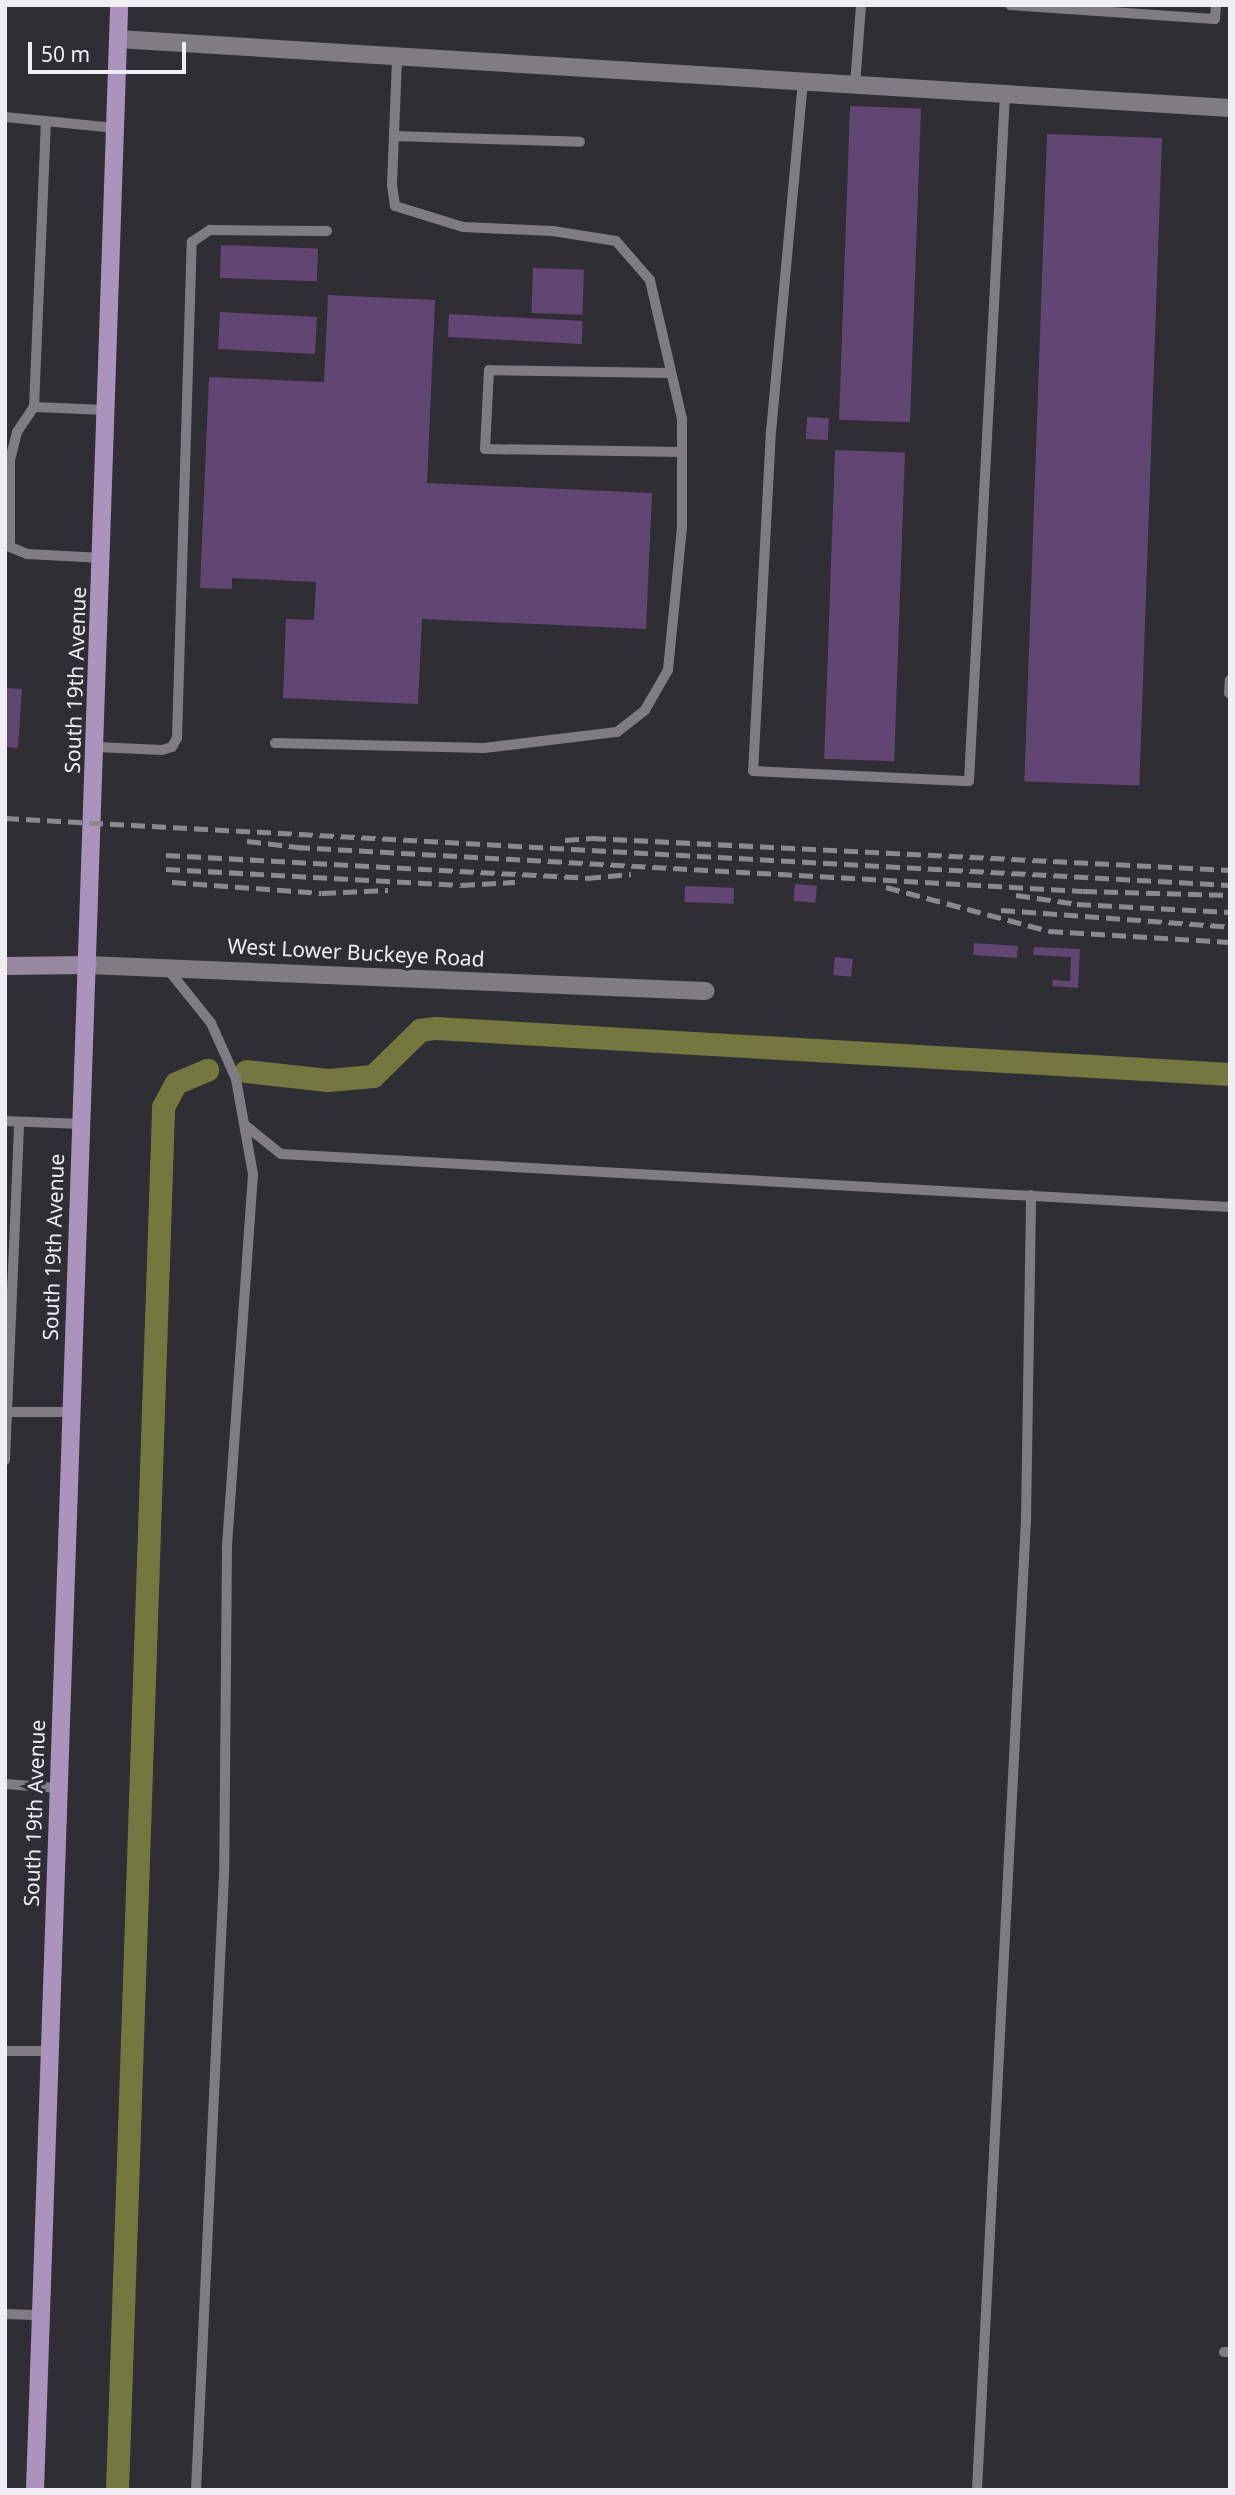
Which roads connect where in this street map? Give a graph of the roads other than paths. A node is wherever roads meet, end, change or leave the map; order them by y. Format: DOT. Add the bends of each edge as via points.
graph roads {
  1 [pos="119,5"];
  2 [pos="861,5"];
  3 [pos="1010,5"];
  4 [pos="1216,5"];
  5 [pos="1116,9"];
  6 [pos="118,40"];
  7 [pos="397,57"];
  8 [pos="803,81"];
  9 [pos="855,85"];
  10 [pos="1005,94"];
  11 [pos="1230,108"];
  12 [pos="5,117"];
  13 [pos="46,121"];
  14 [pos="115,128"];
  15 [pos="394,136"];
  16 [pos="580,142"];
  17 [pos="327,231"];
  18 [pos="671,373"];
  19 [pos="34,407"];
  20 [pos="106,410"];
  21 [pos="682,452"];
  22 [pos="8,460"];
  23 [pos="6,542"];
  24 [pos="102,558"];
  25 [pos="1230,680"];
  26 [pos="1229,693"];
  27 [pos="275,743"];
  28 [pos="96,747"];
  29 [pos="88,965"];
  30 [pos="5,966"];
  31 [pos="165,966"];
  32 [pos="705,991"];
  33 [pos="5,1121"];
  34 [pos="19,1122"];
  35 [pos="81,1124"];
  36 [pos="244,1124"];
  37 [pos="1031,1195"];
  38 [pos="1230,1207"];
  39 [pos="8,1330"];
  40 [pos="9,1412"];
  41 [pos="70,1412"];
  42 [pos="5,1460"];
  43 [pos="5,1784"];
  44 [pos="58,1788"];
  45 [pos="5,2051"];
  46 [pos="49,2051"];
  47 [pos="5,2314"];
  48 [pos="40,2315"];
  49 [pos="35,2490"];
  50 [pos="196,2490"];
  51 [pos="977,2490"];
  1 -- 6 [label="main road, South 19th Avenue"];
  2 -- 9 [label="lane"];
  3 -- 5 [label="lane"];
  4 -- 5 [label="lane" via="1215,19"];
  6 -- 7 [label="street"];
  6 -- 14 [label="main road, South 19th Avenue"];
  7 -- 8 [label="street"];
  7 -- 15 [label="lane"];
  8 -- 9 [label="street"];
  8 -- 10 [label="lane" via="771,430 753,771 969,781"];
  9 -- 10 [label="street"];
  10 -- 11 [label="street"];
  12 -- 13 [label="lane"];
  13 -- 14 [label="lane"];
  13 -- 19 [label="lane"];
  14 -- 20 [label="main road, South 19th Avenue"];
  15 -- 16 [label="lane"];
  15 -- 18 [label="lane" via="395,206 463,227 553,231 616,241 650,281"];
  17 -- 28 [label="lane" via="210,230 192,242 177,738 172,747 162,750"];
  18 -- 21 [label="lane" via="682,419"];
  18 -- 21 [label="lane" via="489,370 485,449"];
  19 -- 20 [label="lane"];
  19 -- 22 [label="lane" via="17,432"];
  20 -- 24 [label="main road, South 19th Avenue"];
  21 -- 27 [label="lane" via="682,528 668,670 645,710 617,732 484,748"];
  22 -- 23 [label="lane"];
  23 -- 24 [label="lane" via="27,554"];
  24 -- 28 [label="main road, South 19th Avenue"];
  25 -- 26 [label="lane"];
  28 -- 29 [label="main road, South 19th Avenue"];
  29 -- 30 [label="main road, West Lower Buckeye Road"];
  29 -- 31 [label="street, West Lower Buckeye Road"];
  29 -- 35 [label="main road, South 19th Avenue"];
  31 -- 32 [label="street, West Lower Buckeye Road"];
  31 -- 36 [label="lane" via="211,1023 236,1079"];
  33 -- 34 [label="lane"];
  34 -- 35 [label="lane"];
  34 -- 39 [label="lane"];
  35 -- 41 [label="main road, South 19th Avenue"];
  36 -- 37 [label="lane" via="281,1154"];
  36 -- 50 [label="lane" via="253,1174 227,1549 224,1874"];
  37 -- 38 [label="lane"];
  37 -- 51 [label="lane" via="1026,1520"];
  39 -- 40 [label="lane"];
  40 -- 41 [label="lane"];
  40 -- 42 [label="lane"];
  41 -- 44 [label="main road, South 19th Avenue"];
  43 -- 44 [label="lane"];
  44 -- 46 [label="main road, South 19th Avenue"];
  45 -- 46 [label="lane"];
  46 -- 48 [label="main road, South 19th Avenue"];
  47 -- 48 [label="lane"];
  48 -- 49 [label="main road, South 19th Avenue"];
}
